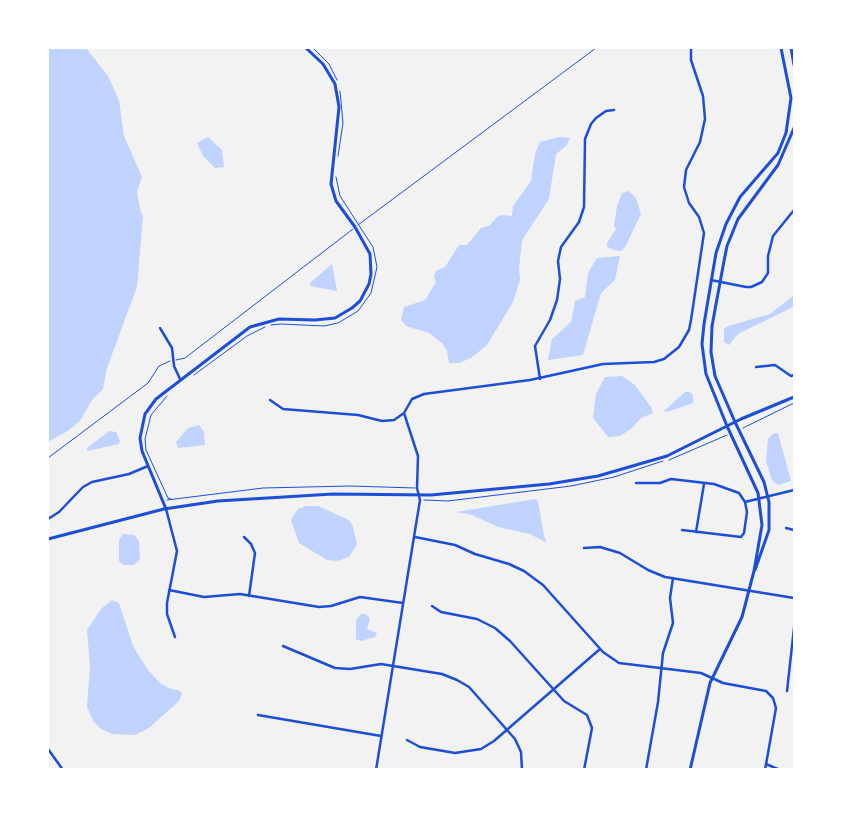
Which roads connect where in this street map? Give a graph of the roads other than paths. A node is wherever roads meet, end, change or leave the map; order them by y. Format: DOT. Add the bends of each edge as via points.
graph roads {
  1 [pos="306,48"];
  2 [pos="692,48"];
  3 [pos="782,48"];
  4 [pos="791,48"];
  5 [pos="794,65"];
  6 [pos="614,110"];
  7 [pos="794,128"];
  8 [pos="794,210"];
  9 [pos="712,280"];
  10 [pos="720,282"];
  11 [pos="160,328"];
  12 [pos="756,367"];
  13 [pos="794,375"];
  14 [pos="180,379"];
  15 [pos="540,379"];
  16 [pos="794,397"];
  17 [pos="270,400"];
  18 [pos="404,413"];
  19 [pos="736,422"];
  20 [pos="727,426"];
  21 [pos="148,466"];
  22 [pos="636,483"];
  23 [pos="704,484"];
  24 [pos="794,490"];
  25 [pos="419,495"];
  26 [pos="768,497"];
  27 [pos="760,499"];
  28 [pos="746,502"];
  29 [pos="166,508"];
  30 [pos="48,518"];
  31 [pos="786,528"];
  32 [pos="682,530"];
  33 [pos="794,530"];
  34 [pos="696,532"];
  35 [pos="244,536"];
  36 [pos="415,537"];
  37 [pos="48,540"];
  38 [pos="584,548"];
  39 [pos="754,571"];
  40 [pos="673,578"];
  41 [pos="169,590"];
  42 [pos="749,590"];
  43 [pos="249,596"];
  44 [pos="794,598"];
  45 [pos="404,603"];
  46 [pos="432,606"];
  47 [pos="794,628"];
  48 [pos="175,637"];
  49 [pos="283,646"];
  50 [pos="600,649"];
  51 [pos="393,666"];
  52 [pos="660,668"];
  53 [pos="712,678"];
  54 [pos="553,688"];
  55 [pos="788,691"];
  56 [pos="258,715"];
  57 [pos="507,730"];
  58 [pos="381,736"];
  59 [pos="407,740"];
  60 [pos="48,749"];
  61 [pos="766,764"];
  62 [pos="63,770"];
  63 [pos="376,770"];
  64 [pos="522,770"];
  65 [pos="584,770"];
  66 [pos="646,770"];
  67 [pos="690,770"];
  68 [pos="765,770"];
  69 [pos="780,770"];
  1 -- 14 [label="main road" via="323,64 334,84 338,107 331,184 336,201 368,249 372,264 369,284 360,301 344,314 325,320 279,319 259,323"];
  2 -- 15 [label="street" via="690,60 702,96 705,119 700,142 686,170 684,187 704,234 689,330 675,350 654,362 603,364"];
  3 -- 9 [label="main road" via="791,98 786,133 772,162 740,197 732,211 718,245"];
  4 -- 5 [label="main road"];
  6 -- 15 [label="street" via="596,118 585,139 584,207 579,222 561,247 557,300 535,346"];
  7 -- 10 [label="main road" via="778,165 734,226"];
  8 -- 10 [label="street" via="773,236 768,272 762,282 751,287"];
  9 -- 10 [label="street"];
  9 -- 20 [label="main road" via="702,354 708,382"];
  10 -- 19 [label="main road" via="711,352 715,376"];
  11 -- 14 [label="street" via="172,348 174,366"];
  12 -- 13 [label="street" via="775,364"];
  14 -- 21 [label="main road" via="156,398 145,414 140,438"];
  15 -- 18 [label="street" via="424,394 412,398"];
  16 -- 19 [label="main road"];
  17 -- 18 [label="street" via="283,409 358,415 382,421 394,420"];
  18 -- 25 [label="street" via="418,456"];
  19 -- 20 [label="main road"];
  19 -- 26 [label="main road"];
  20 -- 25 [label="main road" via="667,456 598,476 550,484"];
  20 -- 27 [label="main road"];
  21 -- 29 [label="main road"];
  21 -- 30 [label="street" via="92,482"];
  22 -- 23 [label="street" via="660,483 672,479"];
  23 -- 28 [label="street" via="735,491"];
  23 -- 34 [label="street"];
  24 -- 26 [label="street"];
  25 -- 29 [label="main road" via="315,495"];
  25 -- 36 [label="street"];
  26 -- 27 [label="street"];
  26 -- 39 [label="main road" via="768,530 760,562"];
  27 -- 28 [label="street"];
  27 -- 39 [label="main road" via="762,525"];
  28 -- 34 [label="street" via="741,537"];
  29 -- 37 [label="main road"];
  29 -- 41 [label="street" via="178,551"];
  31 -- 33 [label="street"];
  32 -- 34 [label="street"];
  35 -- 43 [label="street" via="255,553"];
  36 -- 45 [label="street"];
  36 -- 50 [label="street" via="456,545 524,571 543,585"];
  38 -- 40 [label="street" via="600,547 614,551 653,573"];
  39 -- 42 [label="main road"];
  40 -- 42 [label="street"];
  40 -- 52 [label="street" via="670,592 673,623"];
  41 -- 43 [label="street" via="204,597"];
  41 -- 48 [label="street" via="167,608"];
  42 -- 44 [label="street"];
  42 -- 53 [label="main road" via="738,630"];
  43 -- 45 [label="street" via="319,607 360,597"];
  45 -- 51 [label="street"];
  46 -- 54 [label="street" via="441,612 477,619 495,628"];
  47 -- 55 [label="street"];
  49 -- 51 [label="street" via="335,668 375,664"];
  50 -- 52 [label="street" via="619,662"];
  50 -- 54 [label="street"];
  51 -- 57 [label="street" via="458,680 469,687"];
  51 -- 58 [label="street"];
  52 -- 53 [label="street" via="701,673"];
  52 -- 66 [label="street" via="658,702"];
  53 -- 61 [label="street" via="766,691 773,698 776,708"];
  53 -- 67 [label="main road"];
  54 -- 57 [label="street"];
  54 -- 65 [label="street" via="564,701 590,719 592,728"];
  56 -- 58 [label="street"];
  57 -- 59 [label="street" via="488,745 463,753 420,747"];
  57 -- 64 [label="street" via="521,752"];
  58 -- 63 [label="street"];
  60 -- 62 [label="street"];
  61 -- 68 [label="street"];
  61 -- 69 [label="street"];
}
